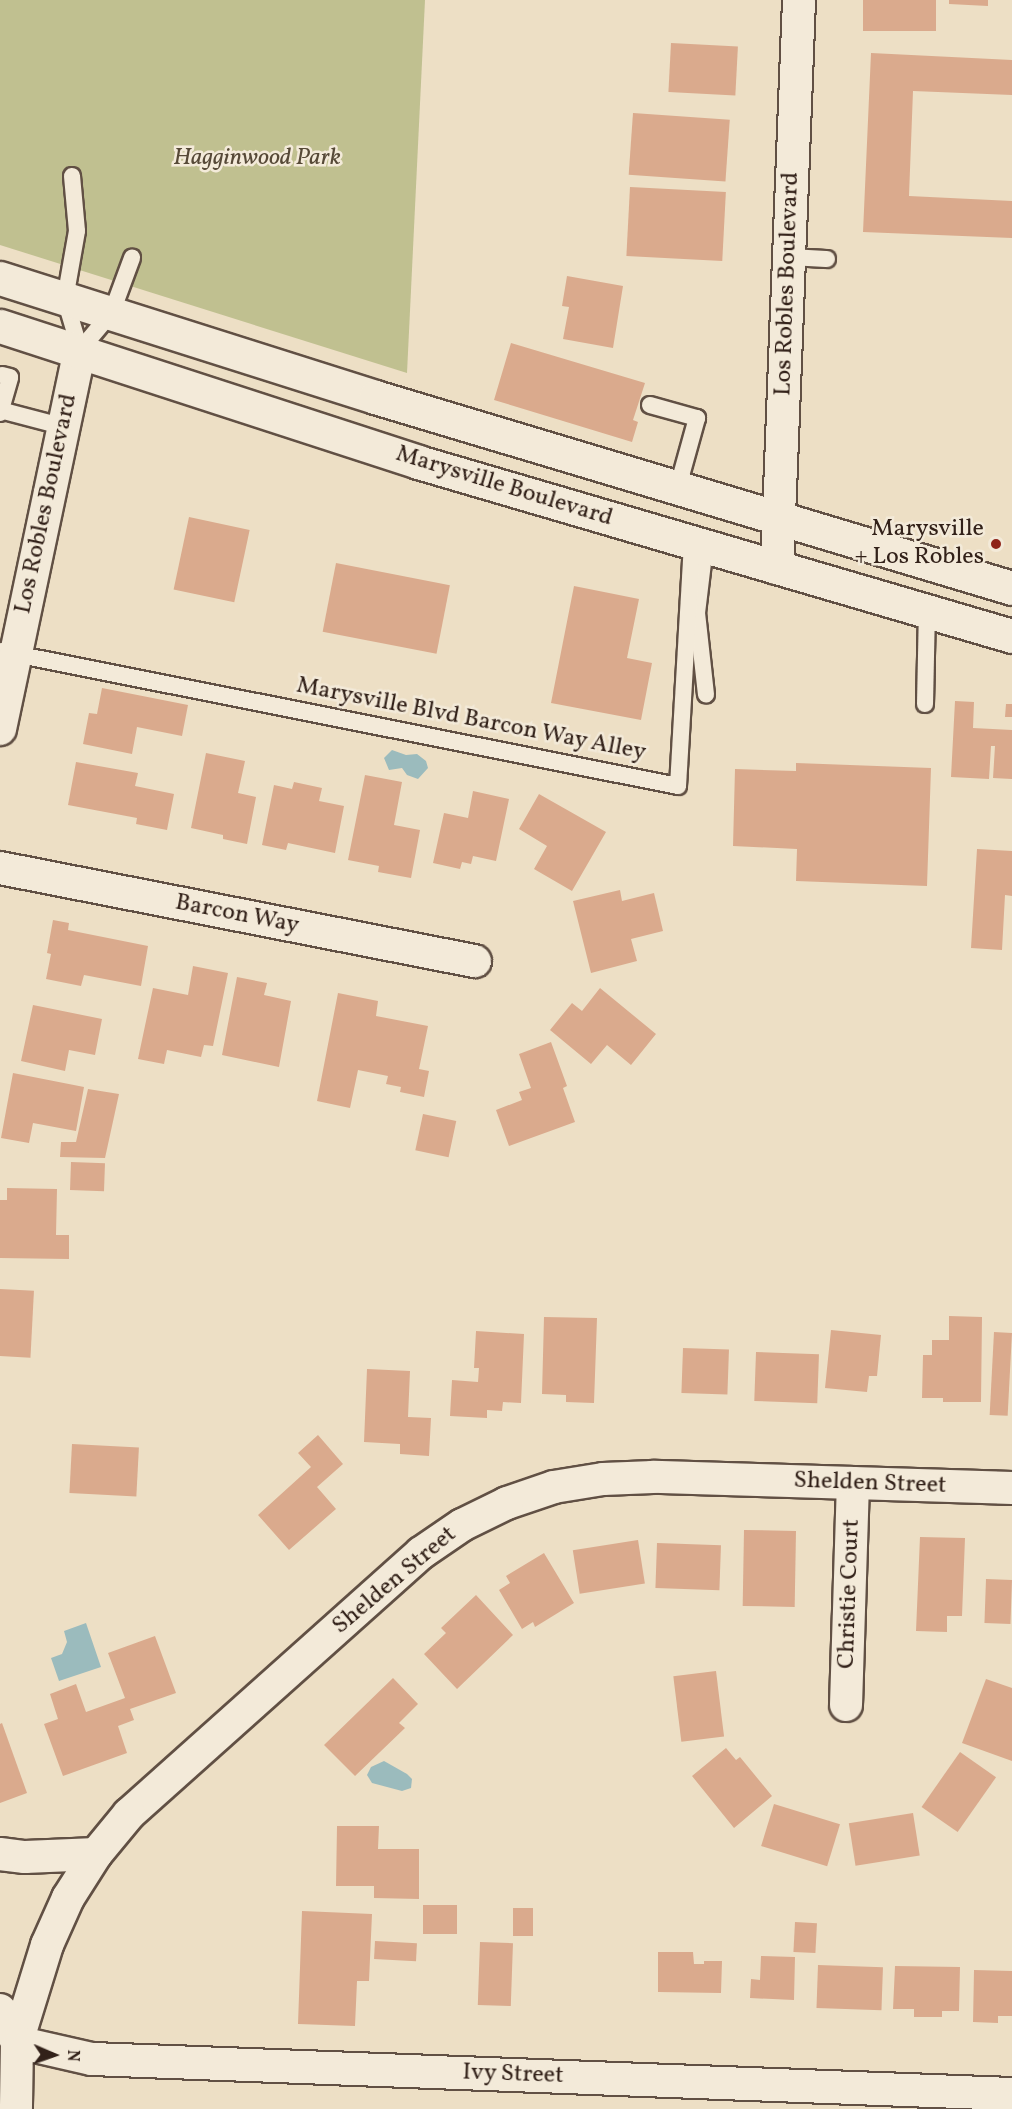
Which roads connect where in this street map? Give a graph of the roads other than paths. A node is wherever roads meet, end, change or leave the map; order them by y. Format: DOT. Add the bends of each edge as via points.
graph roads {
  1 [pos="799,0"];
  2 [pos="72,176"];
  3 [pos="789,257"];
  4 [pos="132,258"];
  5 [pos="827,259"];
  6 [pos="0,278"];
  7 [pos="65,299"];
  8 [pos="112,312"];
  9 [pos="0,326"];
  10 [pos="80,350"];
  11 [pos="3,375"];
  12 [pos="650,405"];
  13 [pos="0,411"];
  14 [pos="65,427"];
  15 [pos="677,490"];
  16 [pos="778,519"];
  17 [pos="699,544"];
  18 [pos="777,568"];
  19 [pos="1012,588"];
  20 [pos="927,611"];
  21 [pos="1012,636"];
  22 [pos="8,652"];
  23 [pos="706,695"];
  24 [pos="925,704"];
  25 [pos="0,729"];
  26 [pos="0,868"];
  27 [pos="474,961"];
  28 [pos="854,1483"];
  29 [pos="1012,1488"];
  30 [pos="846,1706"];
  31 [pos="0,1854"];
  32 [pos="96,1854"];
  33 [pos="0,2010"];
  34 [pos="17,2042"];
  35 [pos="1012,2094"];
  36 [pos="16,2109"];
  1 -- 3 [label="street, Los Robles Boulevard"];
  2 -- 7 [label="lane" via="77,231"];
  3 -- 5 [label="lane"];
  3 -- 16 [label="street, Los Robles Boulevard"];
  4 -- 8 [label="lane"];
  6 -- 7 [label="main road, Marysville Boulevard"];
  7 -- 8 [label="main road, Marysville Boulevard"];
  7 -- 10 [label="lane"];
  8 -- 10 [label="lane"];
  8 -- 15 [label="main road, Marysville Boulevard" via="282,369"];
  9 -- 10 [label="main road, Marysville Boulevard"];
  10 -- 14 [label="street, Los Robles Boulevard"];
  10 -- 17 [label="main road, Marysville Boulevard" via="418,462"];
  11 -- 13 [label="lane" via="10,377"];
  12 -- 15 [label="lane" via="697,418"];
  13 -- 14 [label="lane"];
  14 -- 22 [label="street, Los Robles Boulevard"];
  15 -- 16 [label="main road, Marysville Boulevard"];
  16 -- 18 [label="street, Los Robles Boulevard"];
  16 -- 19 [label="main road, Marysville Boulevard"];
  17 -- 18 [label="main road, Marysville Boulevard"];
  17 -- 22 [label="lane, Marysville Blvd Barcon Way Alley" via="678,786"];
  17 -- 23 [label="lane" via="697,614"];
  18 -- 20 [label="main road, Marysville Boulevard"];
  20 -- 21 [label="main road, Marysville Boulevard"];
  20 -- 24 [label="lane"];
  22 -- 25 [label="street, Los Robles Boulevard"];
  26 -- 27 [label="street, Barcon Way"];
  28 -- 29 [label="street, Shelden Street"];
  28 -- 30 [label="street, Christie Court"];
  28 -- 32 [label="street, Shelden Street" via="603,1479 554,1487 507,1503 421,1552 129,1814"];
  31 -- 32 [label="street"];
  32 -- 34 [label="street, Shelden Street" via="68,1898 47,1945"];
  33 -- 34 [label="street"];
  34 -- 35 [label="street, Ivy Street" via="92,2060"];
  34 -- 36 [label="street"];
}
